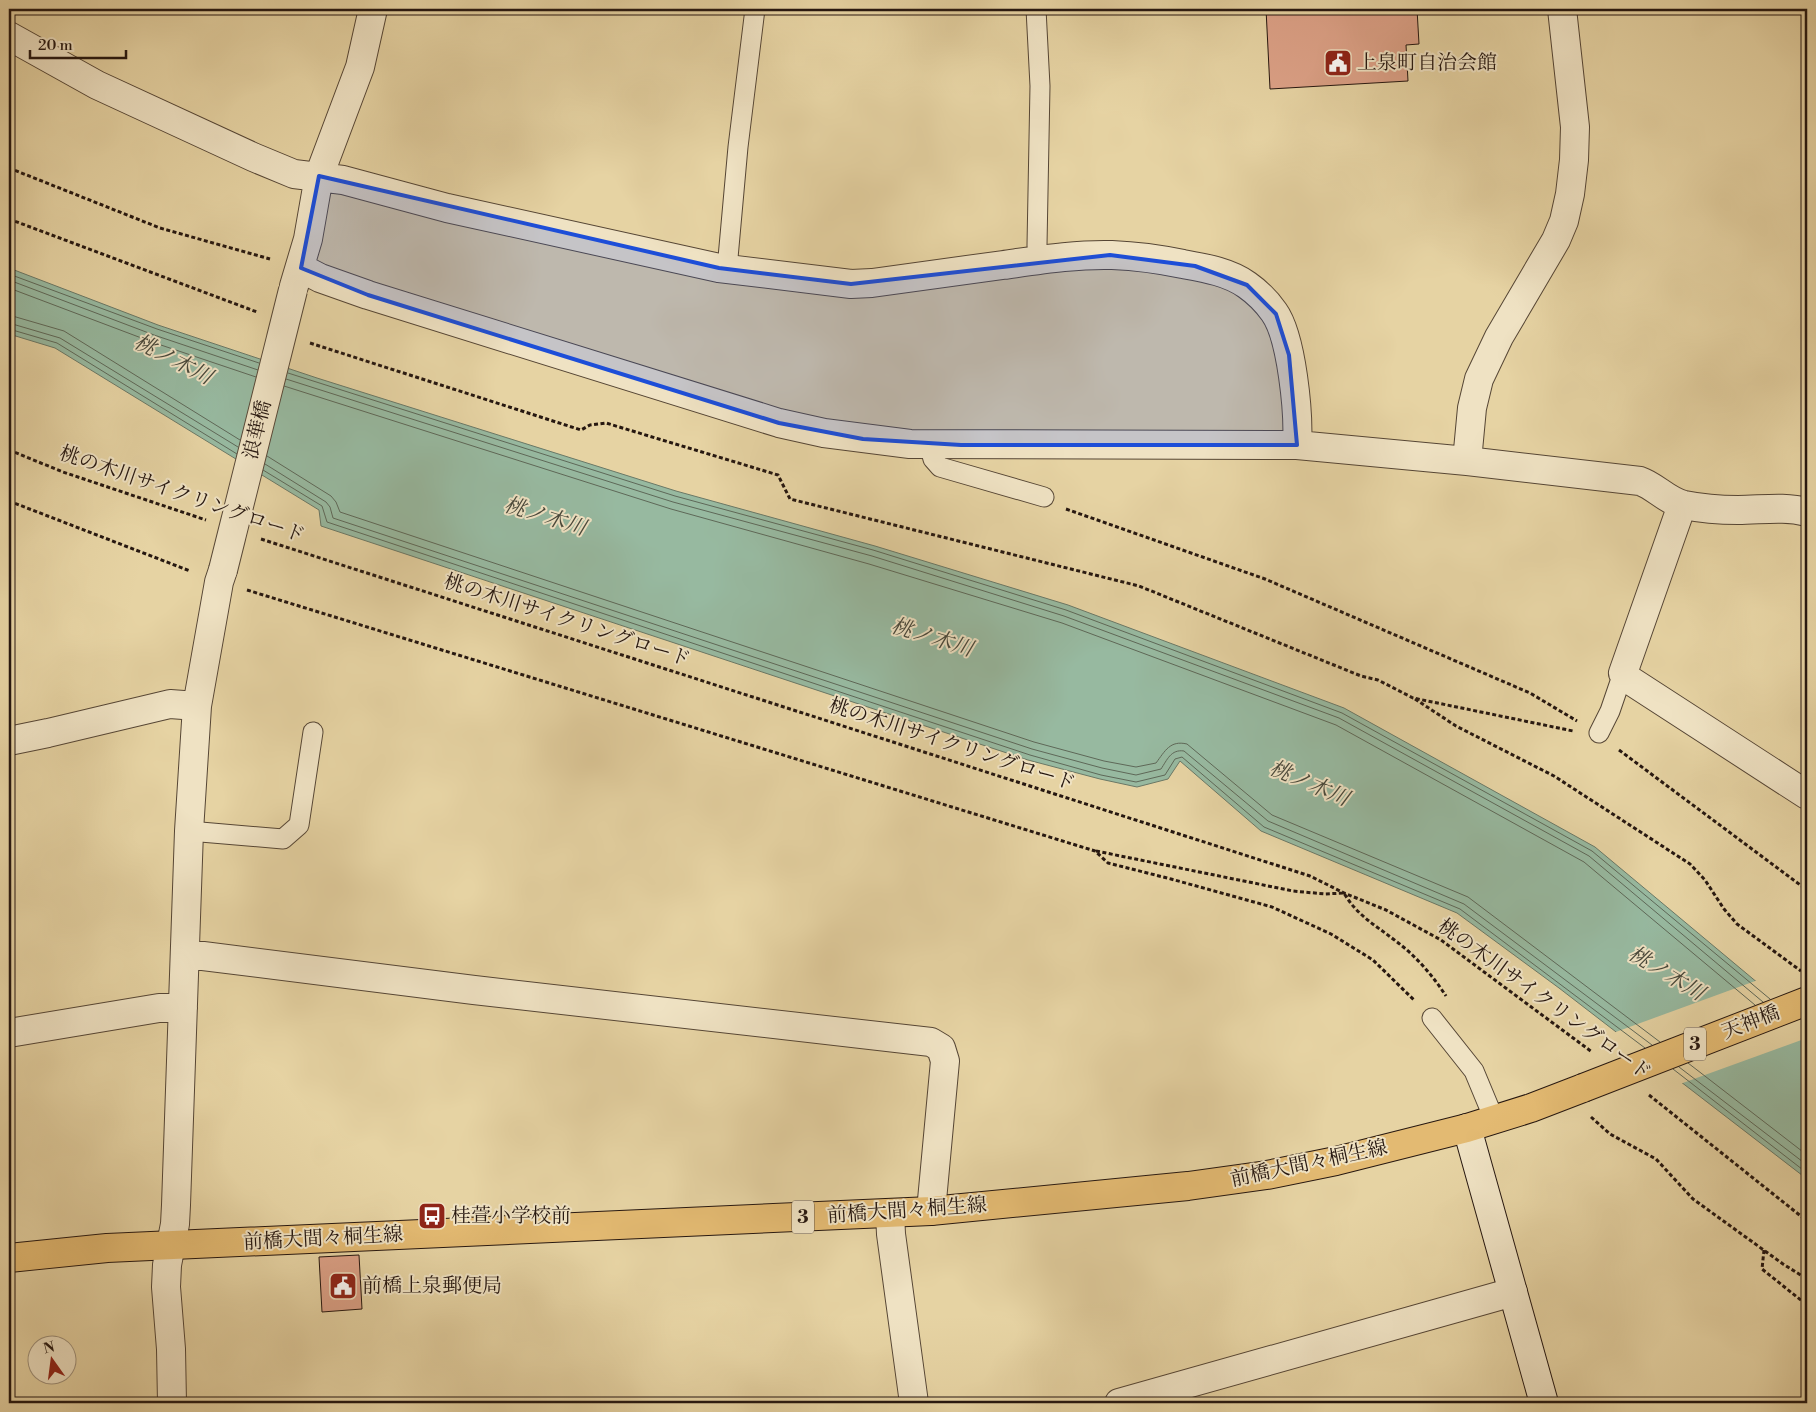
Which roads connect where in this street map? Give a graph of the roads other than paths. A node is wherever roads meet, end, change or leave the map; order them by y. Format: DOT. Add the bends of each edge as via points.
graph roads {
  1 [pos="373,9"];
  2 [pos="755,9"];
  3 [pos="1036,9"];
  4 [pos="1562,9"];
  5 [pos="9,36"];
  6 [pos="320,176"];
  7 [pos="1038,260"];
  8 [pos="727,269"];
  9 [pos="297,279"];
  10 [pos="929,444"];
  11 [pos="1297,445"];
  12 [pos="1467,461"];
  13 [pos="1044,497"];
  14 [pos="1682,505"];
  15 [pos="1807,512"];
  16 [pos="1620,682"];
  17 [pos="197,706"];
  18 [pos="313,732"];
  19 [pos="1598,733"];
  20 [pos="9,741"];
  21 [pos="1807,796"];
  22 [pos="190,830"];
  23 [pos="185,956"];
  24 [pos="1807,1001"];
  25 [pos="183,1008"];
  26 [pos="1432,1018"];
  27 [pos="9,1033"];
  28 [pos="1583,1088"];
  29 [pos="1494,1120"];
  30 [pos="1467,1128"];
  31 [pos="931,1211"];
  32 [pos="890,1213"];
  33 [pos="170,1246"];
  34 [pos="9,1258"];
  35 [pos="1513,1292"];
  36 [pos="172,1403"];
  37 [pos="914,1403"];
  38 [pos="1119,1403"];
  39 [pos="1544,1403"];
  1 -- 6 [label="street, 浪華橋" via="360,67"];
  2 -- 8 [label="lane"];
  3 -- 7 [label="lane" via="1040,86"];
  4 -- 12 [label="street" via="1575,127 1566,212 1556,240 1499,336 1479,379 1472,408"];
  5 -- 6 [label="street" via="97,85 253,158 294,174"];
  6 -- 8 [label="street" via="447,208"];
  6 -- 9 [label="street, 浪華橋"];
  7 -- 8 [label="street" via="851,284"];
  7 -- 11 [label="street" via="1110,255 1144,257 1196,266 1225,274 1247,285 1276,314 1284,333 1298,425"];
  9 -- 10 [label="street" via="320,278 779,423 863,439"];
  9 -- 17 [label="street, 浪華橋, bridge" via="232,579 218,582"];
  10 -- 11 [label="street"];
  10 -- 13 [label="lane" via="933,459 940,466"];
  11 -- 12 [label="street"];
  12 -- 14 [label="street" via="1640,480"];
  14 -- 15 [label="street"];
  14 -- 16 [label="street"];
  16 -- 19 [label="lane"];
  16 -- 21 [label="street" via="1628,679"];
  17 -- 20 [label="street" via="170,704"];
  17 -- 22 [label="street, 浪華橋"];
  18 -- 22 [label="lane" via="299,825 283,839"];
  22 -- 23 [label="street, 浪華橋"];
  23 -- 25 [label="street, 浪華橋"];
  23 -- 31 [label="street" via="931,1042 941,1048 945,1061"];
  24 -- 28 [label="main road, 天神橋 / 3, bridge"];
  25 -- 27 [label="street" via="159,1008"];
  25 -- 33 [label="street, 浪華橋" via="176,1206"];
  26 -- 29 [label="lane" via="1474,1071"];
  28 -- 29 [label="main road, 前橋大間々桐生線 / 3"];
  29 -- 30 [label="main road, 前橋大間々桐生線 / 3"];
  30 -- 31 [label="main road, 前橋大間々桐生線 / 3" via="1268,1175"];
  30 -- 35 [label="street"];
  31 -- 32 [label="main road, 前橋大間々桐生線 / 3"];
  32 -- 33 [label="main road, 前橋大間々桐生線 / 3"];
  32 -- 37 [label="street"];
  33 -- 34 [label="main road, 前橋大間々桐生線 / 3" via="107,1248"];
  33 -- 36 [label="street, 浪華橋" via="166,1287"];
  35 -- 38 [label="street"];
  35 -- 39 [label="street"];
}
